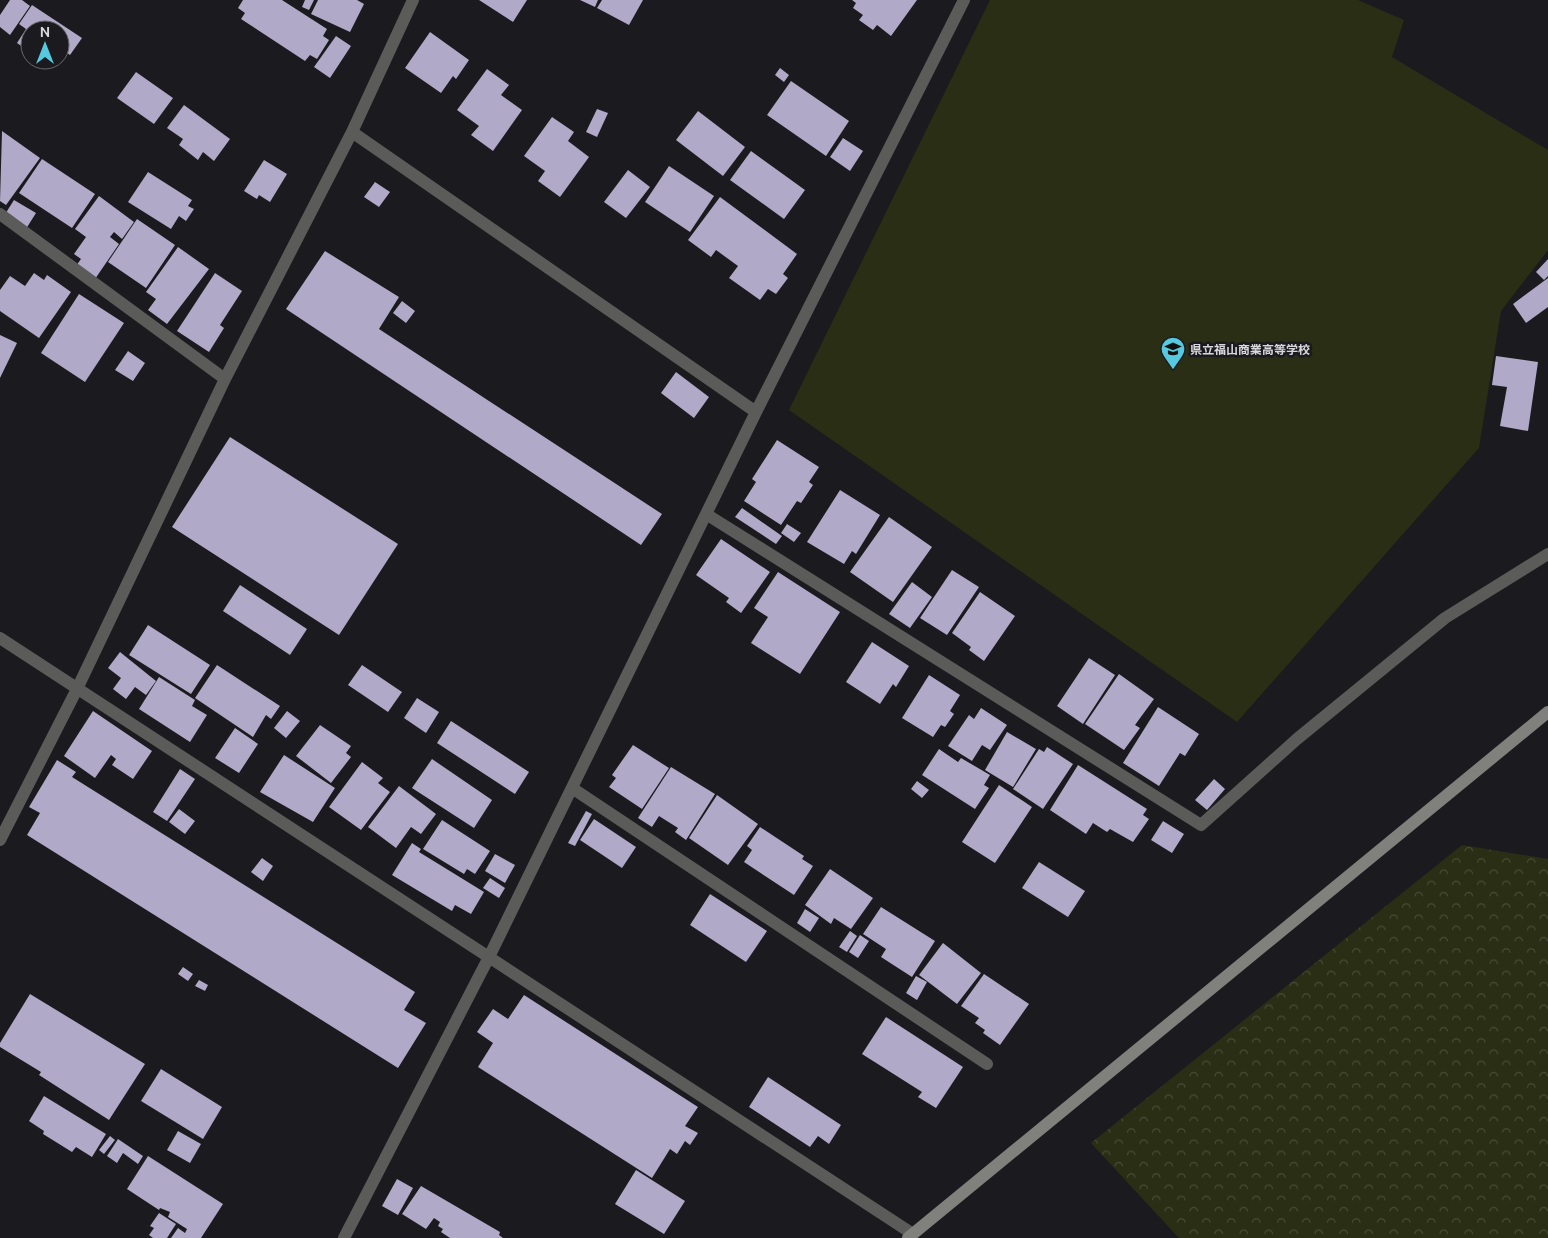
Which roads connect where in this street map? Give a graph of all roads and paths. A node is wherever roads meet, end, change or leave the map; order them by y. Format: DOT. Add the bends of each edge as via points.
graph roads {
  1 [pos="413,0"];
  2 [pos="964,0"];
  3 [pos="352,132"];
  4 [pos="0,214"];
  5 [pos="225,379"];
  6 [pos="756,412"];
  7 [pos="706,514"];
  8 [pos="1548,554"];
  9 [pos="0,638"];
  10 [pos="77,689"];
  11 [pos="1548,712"];
  12 [pos="572,788"];
  13 [pos="0,840"];
  14 [pos="489,957"];
  15 [pos="987,1064"];
  16 [pos="911,1236"];
  17 [pos="344,1238"];
  1 -- 3 [label="street"];
  2 -- 6 [label="street"];
  3 -- 5 [label="street"];
  3 -- 6 [label="street"];
  4 -- 5 [label="street"];
  5 -- 10 [label="street"];
  6 -- 7 [label="street"];
  7 -- 8 [label="street" via="1201,825 1297,739 1445,618"];
  7 -- 12 [label="street"];
  9 -- 10 [label="street"];
  10 -- 13 [label="street"];
  10 -- 14 [label="street"];
  11 -- 16 [label="street"];
  12 -- 14 [label="street"];
  12 -- 15 [label="street"];
  14 -- 16 [label="street"];
  14 -- 17 [label="street"];
}
